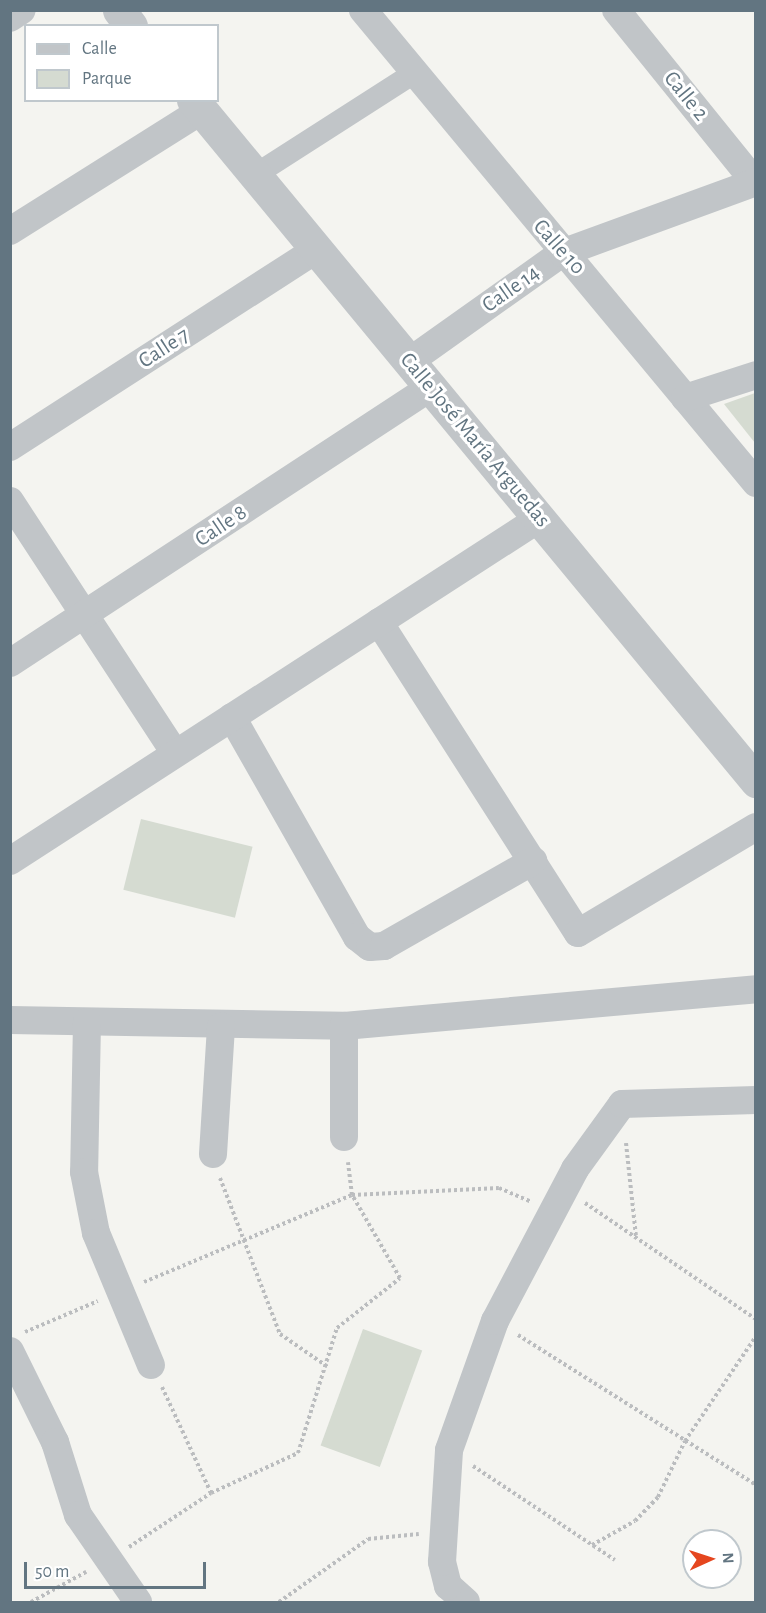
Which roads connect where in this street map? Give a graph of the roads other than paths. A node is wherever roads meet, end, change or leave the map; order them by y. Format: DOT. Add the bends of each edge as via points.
graph roads {
  1 [pos="22,10"];
  2 [pos="363,10"];
  3 [pos="616,10"];
  4 [pos="10,18"];
  5 [pos="414,73"];
  6 [pos="198,105"];
  7 [pos="255,175"];
  8 [pos="755,182"];
  9 [pos="10,231"];
  10 [pos="317,249"];
  11 [pos="562,253"];
  12 [pos="410,361"];
  13 [pos="756,375"];
  14 [pos="431,387"];
  15 [pos="685,398"];
  16 [pos="10,447"];
  17 [pos="756,483"];
  18 [pos="10,501"];
  19 [pos="540,518"];
  20 [pos="86,616"];
  21 [pos="379,622"];
  22 [pos="10,663"];
  23 [pos="232,717"];
  24 [pos="175,753"];
  25 [pos="756,781"];
  26 [pos="756,827"];
  27 [pos="10,861"];
  28 [pos="533,861"];
  29 [pos="756,989"];
  30 [pos="10,1020"];
  31 [pos="87,1022"];
  32 [pos="221,1026"];
  33 [pos="344,1026"];
  34 [pos="756,1100"];
  35 [pos="344,1137"];
  36 [pos="213,1155"];
  37 [pos="16,1343"];
  38 [pos="151,1365"];
  39 [pos="138,1602"];
  40 [pos="466,1602"];
  1 -- 4 [label="street"];
  2 -- 5 [label="street, Calle 10"];
  3 -- 8 [label="street, Calle 2"];
  5 -- 7 [label="street"];
  5 -- 11 [label="street, Calle 10"];
  6 -- 7 [label="street, Calle José María Arguedas"];
  6 -- 9 [label="street"];
  7 -- 10 [label="street, Calle José María Arguedas"];
  8 -- 11 [label="street, Calle 14"];
  10 -- 12 [label="street, Calle José María Arguedas"];
  10 -- 16 [label="street, Calle 7"];
  11 -- 12 [label="street, Calle 14"];
  11 -- 15 [label="street, Calle 10"];
  12 -- 14 [label="street, Calle José María Arguedas"];
  13 -- 15 [label="street"];
  14 -- 19 [label="street, Calle José María Arguedas"];
  14 -- 20 [label="street, Calle 8"];
  15 -- 17 [label="street, Calle 10"];
  18 -- 20 [label="street"];
  19 -- 21 [label="street"];
  19 -- 25 [label="street, Calle José María Arguedas"];
  20 -- 22 [label="street, Calle 8"];
  20 -- 24 [label="street"];
  21 -- 23 [label="street"];
  21 -- 28 [label="street"];
  23 -- 24 [label="street"];
  23 -- 28 [label="street" via="357,937 370,947 384,946"];
  24 -- 27 [label="street"];
  26 -- 28 [label="street" via="579,933"];
  29 -- 33 [label="street"];
  30 -- 31 [label="street"];
  31 -- 32 [label="street"];
  31 -- 38 [label="street" via="84,1172 96,1233"];
  32 -- 33 [label="street"];
  32 -- 36 [label="street"];
  33 -- 35 [label="street"];
  34 -- 40 [label="street" via="622,1104 557,1201 495,1321 449,1450 442,1562 448,1586"];
  37 -- 39 [label="street" via="55,1442 78,1515"];
}
